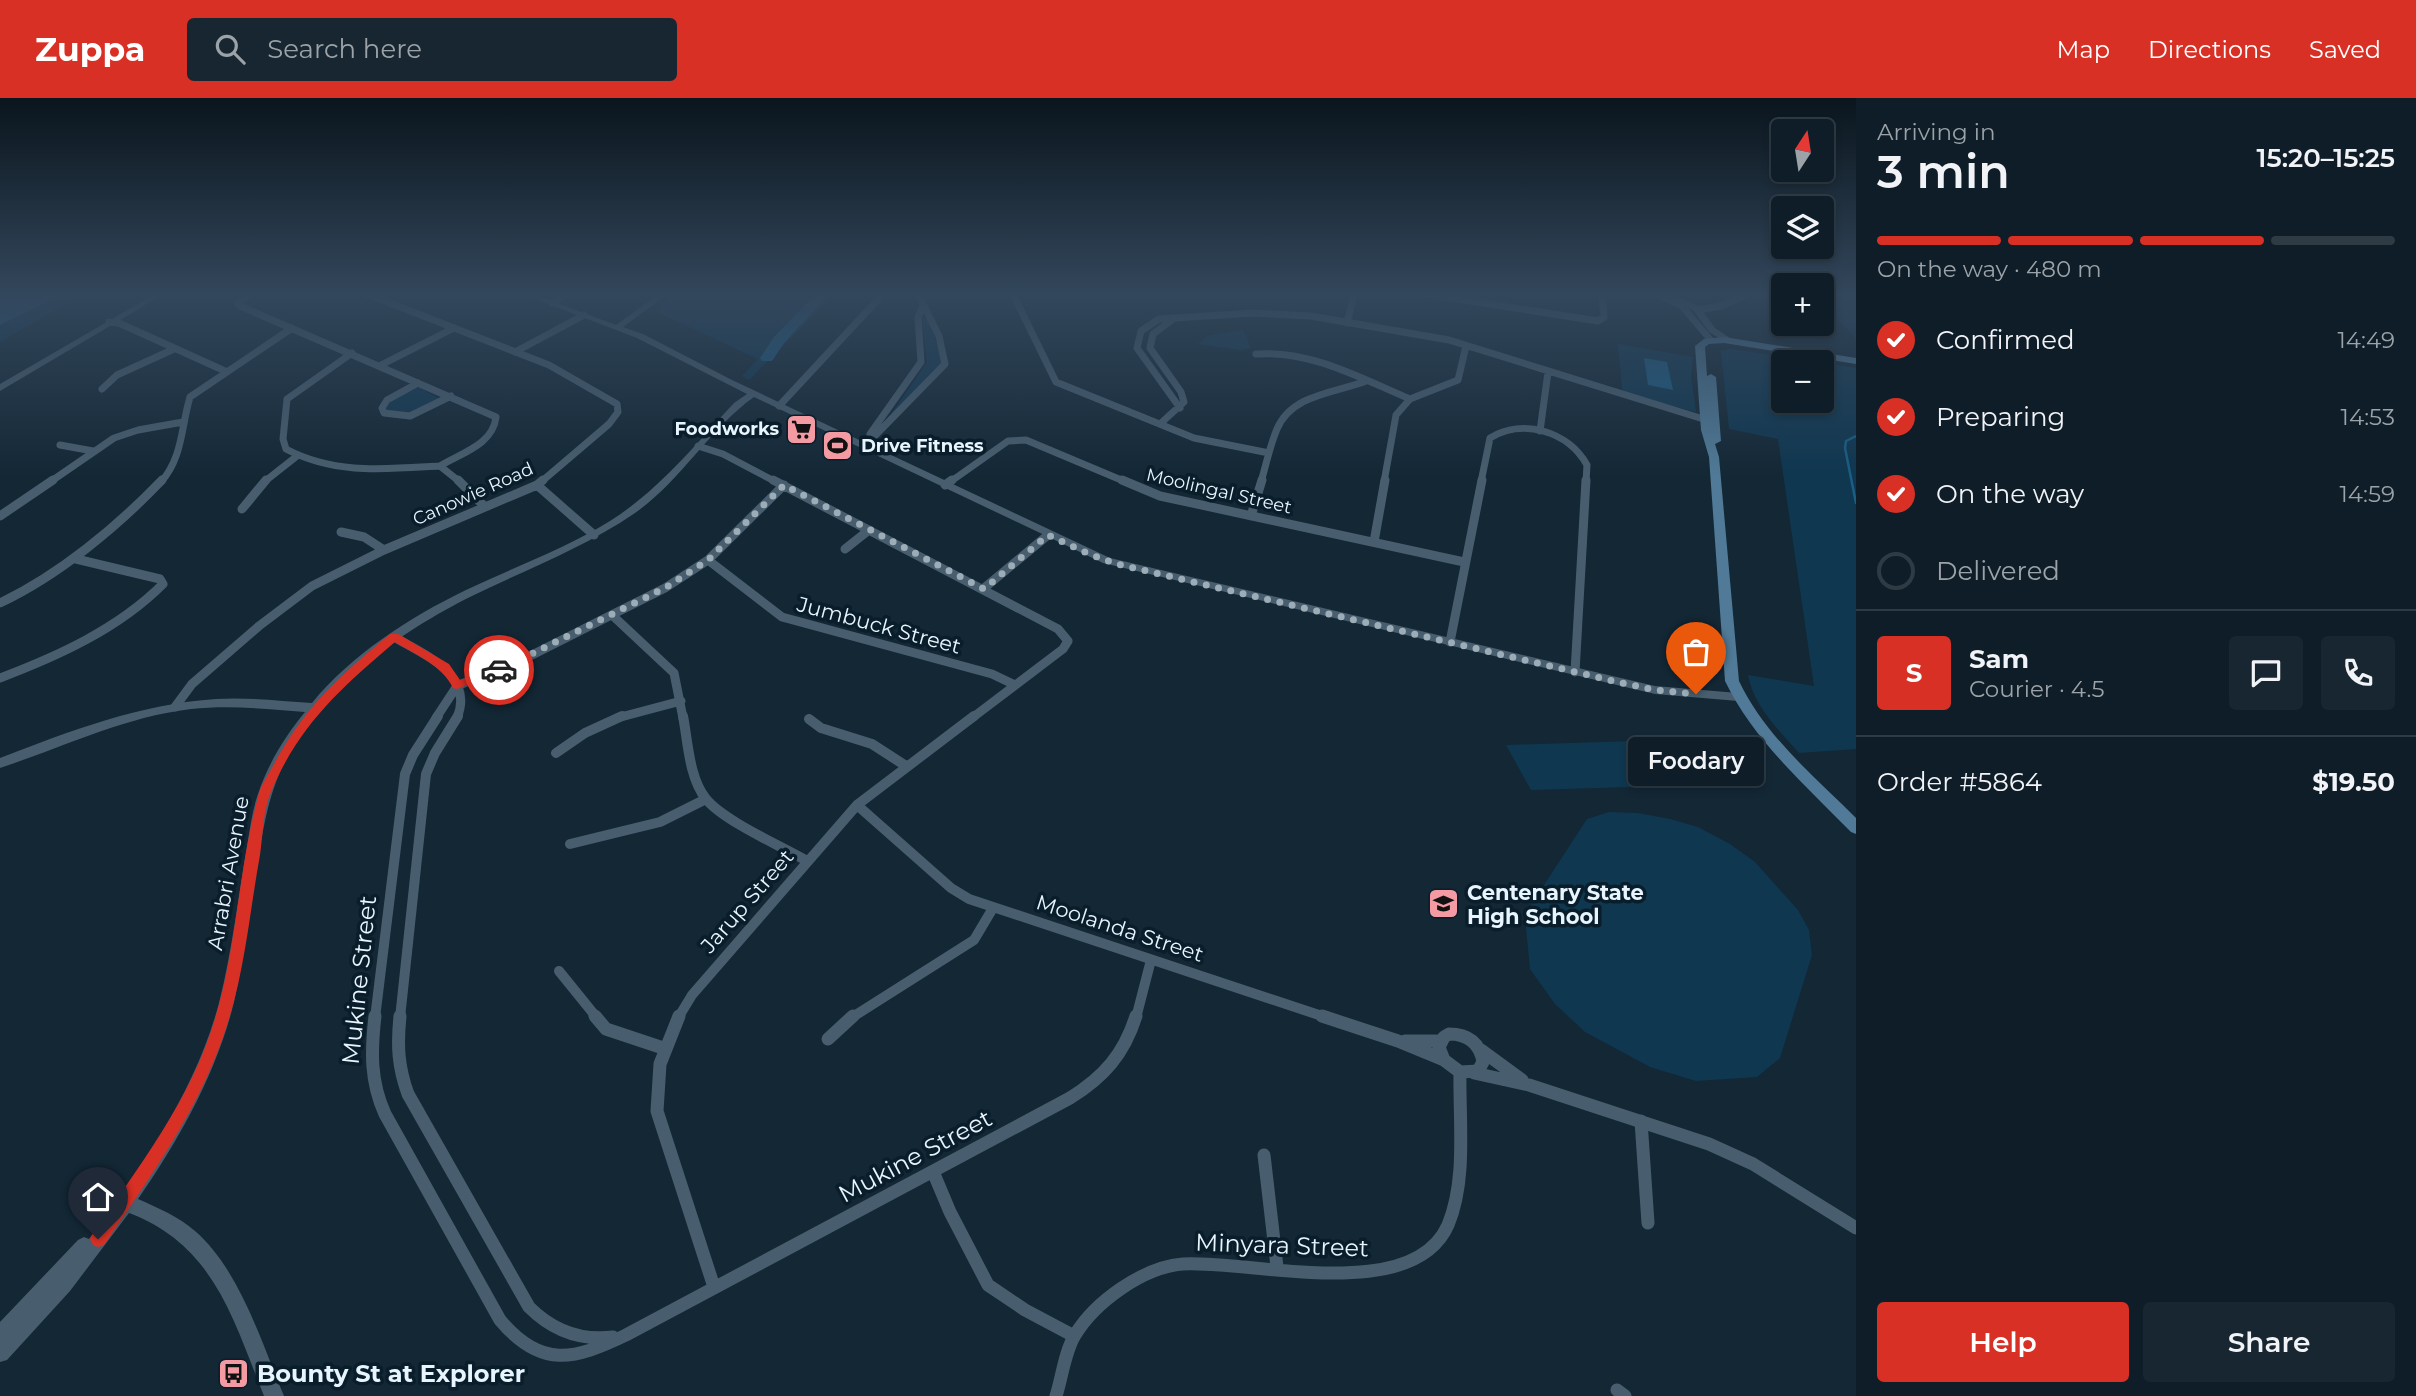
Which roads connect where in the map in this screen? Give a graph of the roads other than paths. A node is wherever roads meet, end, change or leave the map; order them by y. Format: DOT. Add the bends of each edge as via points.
graph roads {
  1 [pos="55,355"];
  2 [pos="162,355"];
  3 [pos="187,355"];
  4 [pos="251,355"];
  5 [pos="350,355"];
  6 [pos="356,355"];
  7 [pos="402,355"];
  8 [pos="522,355"];
  9 [pos="675,355"];
  10 [pos="829,355"];
  11 [pos="923,355"];
  12 [pos="944,355"];
  13 [pos="1043,355"];
  14 [pos="1142,355"];
  15 [pos="1155,355"];
  16 [pos="1291,355"];
  17 [pos="1463,355"];
  18 [pos="1493,355"];
  19 [pos="1701,355"];
  20 [pos="1709,355"];
  21 [pos="1809,355"];
  22 [pos="1856,362"];
  23 [pos="381,365"];
  24 [pos="225,371"];
  25 [pos="1548,372"];
  26 [pos="1366,381"];
  27 [pos="418,383"];
  28 [pos="0,388"];
  29 [pos="102,389"];
  30 [pos="754,393"];
  31 [pos="450,396"];
  32 [pos="1410,399"];
  33 [pos="779,405"];
  34 [pos="1180,408"];
  35 [pos="183,422"];
  36 [pos="1710,422"];
  37 [pos="1160,424"];
  38 [pos="1540,431"];
  39 [pos="60,445"];
  40 [pos="860,445"];
  41 [pos="698,446"];
  42 [pos="93,451"];
  43 [pos="1269,453"];
  44 [pos="297,456"];
  45 [pos="440,467"];
  46 [pos="537,485"];
  47 [pos="784,485"];
  48 [pos="945,485"];
  49 [pos="485,507"];
  50 [pos="242,509"];
  51 [pos="0,516"];
  52 [pos="1251,516"];
  53 [pos="869,530"];
  54 [pos="341,533"];
  55 [pos="594,535"];
  56 [pos="1048,535"];
  57 [pos="1374,542"];
  58 [pos="845,549"];
  59 [pos="384,550"];
  60 [pos="76,559"];
  61 [pos="708,560"];
  62 [pos="1464,562"];
  63 [pos="984,589"];
  64 [pos="0,603"];
  65 [pos="612,615"];
  66 [pos="394,637"];
  67 [pos="1450,642"];
  68 [pos="1575,671"];
  69 [pos="0,678"];
  70 [pos="457,685"];
  71 [pos="1015,685"];
  72 [pos="1738,697"];
  73 [pos="681,701"];
  74 [pos="175,707"];
  75 [pos="315,708"];
  76 [pos="809,719"];
  77 [pos="556,753"];
  78 [pos="0,763"];
  79 [pos="906,766"];
  80 [pos="705,799"];
  81 [pos="857,805"];
  82 [pos="1856,828"];
  83 [pos="570,844"];
  84 [pos="807,861"];
  85 [pos="993,908"];
  86 [pos="1151,960"];
  87 [pos="559,971"];
  88 [pos="828,1039"];
  89 [pos="1398,1041"];
  90 [pos="1441,1041"];
  91 [pos="663,1048"];
  92 [pos="1481,1050"];
  93 [pos="1444,1060"];
  94 [pos="1467,1072"];
  95 [pos="1529,1085"];
  96 [pos="1641,1121"];
  97 [pos="1264,1155"];
  98 [pos="934,1174"];
  99 [pos="125,1203"];
  100 [pos="1648,1223"];
  101 [pos="1856,1228"];
  102 [pos="1276,1267"];
  103 [pos="714,1287"];
  104 [pos="634,1332"];
  105 [pos="0,1335"];
  106 [pos="1074,1336"];
  107 [pos="0,1353"];
  108 [pos="274,1396"];
  109 [pos="1056,1396"];
  1 -- 28 [label="street"];
  2 -- 29 [label="street" via="117,375"];
  3 -- 24 [label="street"];
  4 -- 24 [label="street"];
  5 -- 44 [label="street" via="287,399 283,439 286,449"];
  6 -- 23 [label="street"];
  7 -- 23 [label="street"];
  8 -- 46 [label="street, Canowie Road" via="617,404 618,412 610,424"];
  9 -- 30 [label="street"];
  10 -- 33 [label="street"];
  11 -- 40 [label="street" via="920,365"];
  12 -- 40 [label="street" via="945,365"];
  13 -- 37 [label="street" via="1056,382"];
  14 -- 34 [label="street"];
  15 -- 34 [label="street" via="1185,398"];
  16 -- 26 [label="street"];
  17 -- 32 [label="street" via="1458,380"];
  18 -- 25 [label="street"];
  19 -- 36 [label="main road"];
  20 -- 36 [label="main road"];
  21 -- 22 [label="main road"];
  23 -- 27 [label="street"];
  24 -- 35 [label="street" via="190,397"];
  25 -- 36 [label="street"];
  25 -- 38 [label="street"];
  26 -- 32 [label="street"];
  26 -- 43 [label="street" via="1295,404 1276,428"];
  27 -- 31 [label="street"];
  27 -- 31 [label="street" via="387,400 381,410 395,417 413,415"];
  30 -- 33 [label="street"];
  30 -- 41 [label="street, Arrabri Avenue"];
  31 -- 45 [label="street" via="496,417 496,424 485,440"];
  32 -- 57 [label="street" via="1394,422"];
  33 -- 40 [label="street"];
  34 -- 37 [label="street"];
  35 -- 42 [label="street" via="138,430"];
  35 -- 60 [label="street" via="180,450 171,469"];
  36 -- 72 [label="main road" via="1730,671"];
  37 -- 43 [label="street" via="1194,438"];
  38 -- 62 [label="street" via="1509,429 1490,438"];
  38 -- 68 [label="street" via="1575,447 1587,465"];
  39 -- 42 [label="street"];
  40 -- 48 [label="street"];
  41 -- 47 [label="street"];
  41 -- 55 [label="street, Arrabri Avenue" via="652,495"];
  42 -- 51 [label="street"];
  43 -- 52 [label="street"];
  44 -- 45 [label="street" via="335,469"];
  44 -- 50 [label="street" via="269,476"];
  45 -- 49 [label="street"];
  46 -- 49 [label="street, Canowie Road"];
  46 -- 55 [label="street"];
  47 -- 53 [label="street"];
  47 -- 61 [label="street"];
  48 -- 52 [label="street, Moolingal Street" via="1008,440 1017,439 1146,492"];
  48 -- 56 [label="street"];
  49 -- 59 [label="street, Canowie Road"];
  52 -- 57 [label="street, Moolingal Street"];
  53 -- 58 [label="street"];
  53 -- 63 [label="street"];
  54 -- 59 [label="street" via="366,537"];
  55 -- 66 [label="street, Arrabri Avenue" via="469,593"];
  56 -- 63 [label="street"];
  56 -- 67 [label="street" via="1117,564"];
  57 -- 62 [label="street, Moolingal Street"];
  59 -- 74 [label="street, Canowie Road" via="287,603 192,684"];
  60 -- 64 [label="street"];
  60 -- 69 [label="street" via="160,579 163,584 155,594 91,635"];
  61 -- 65 [label="street"];
  61 -- 71 [label="street, Jumbuck Street" via="782,617 992,674"];
  62 -- 67 [label="street"];
  63 -- 71 [label="street, Jarup Street" via="1068,637 1063,649"];
  65 -- 70 [label="street"];
  65 -- 73 [label="street" via="674,673"];
  66 -- 70 [label="street" via="445,667"];
  66 -- 75 [label="street, Arrabri Avenue"];
  67 -- 68 [label="street"];
  68 -- 72 [label="street" via="1655,690"];
  70 -- 104 [label="street, Mukine Street" via="463,695 461,712 432,756 425,778 397,1047 401,1075 532,1311 582,1338"];
  70 -- 104 [label="street, Mukine Street" via="405,774 372,1043 374,1088 500,1320 517,1338 537,1353 558,1357 589,1351"];
  71 -- 79 [label="street, Jarup Street"];
  72 -- 82 [label="main road" via="1758,725"];
  73 -- 77 [label="street" via="606,720"];
  73 -- 80 [label="street" via="695,777"];
  74 -- 75 [label="street" via="273,703"];
  74 -- 78 [label="street" via="140,713"];
  75 -- 99 [label="street, Arrabri Avenue" via="285,751 264,794 221,1022 195,1085"];
  76 -- 79 [label="street" via="821,728 872,744"];
  79 -- 81 [label="street, Jarup Street"];
  80 -- 83 [label="street" via="660,822"];
  80 -- 84 [label="street"];
  81 -- 84 [label="street, Jarup Street"];
  81 -- 85 [label="street, Moolanda Street" via="951,887"];
  84 -- 91 [label="street, Jarup Street" via="692,995"];
  85 -- 86 [label="street, Moolanda Street"];
  85 -- 88 [label="street" via="974,940 853,1016"];
  86 -- 89 [label="street, Moolanda Street"];
  86 -- 98 [label="street, Mukine Street" via="1135,1024 1104,1074"];
  87 -- 91 [label="street" via="606,1029"];
  89 -- 90 [label="street, Moolanda Street"];
  89 -- 93 [label="street, Moolanda Street"];
  90 -- 92 [label="street" via="1449,1034 1462,1035"];
  90 -- 93 [label="street"];
  91 -- 103 [label="street, Jarup Street" via="655,1084 657,1111"];
  92 -- 94 [label="street" via="1483,1062"];
  92 -- 95 [label="street"];
  93 -- 94 [label="street"];
  94 -- 95 [label="street"];
  94 -- 102 [label="street, Minyara Street" via="1454,1202 1446,1228 1433,1245 1390,1270 1366,1273"];
  95 -- 96 [label="street"];
  96 -- 100 [label="street"];
  96 -- 101 [label="street" via="1753,1164"];
  97 -- 102 [label="street"];
  98 -- 103 [label="street, Mukine Street"];
  98 -- 106 [label="street" via="988,1285"];
  99 -- 105 [label="street, Arrabri Avenue"];
  99 -- 107 [label="street, Arrabri Avenue" via="71,1275"];
  99 -- 108 [label="street" via="168,1222 211,1262"];
  102 -- 106 [label="street, Minyara Street" via="1181,1264 1144,1276 1122,1286"];
  103 -- 104 [label="street, Mukine Street"];
  106 -- 109 [label="street, Minyara Street"];
}
